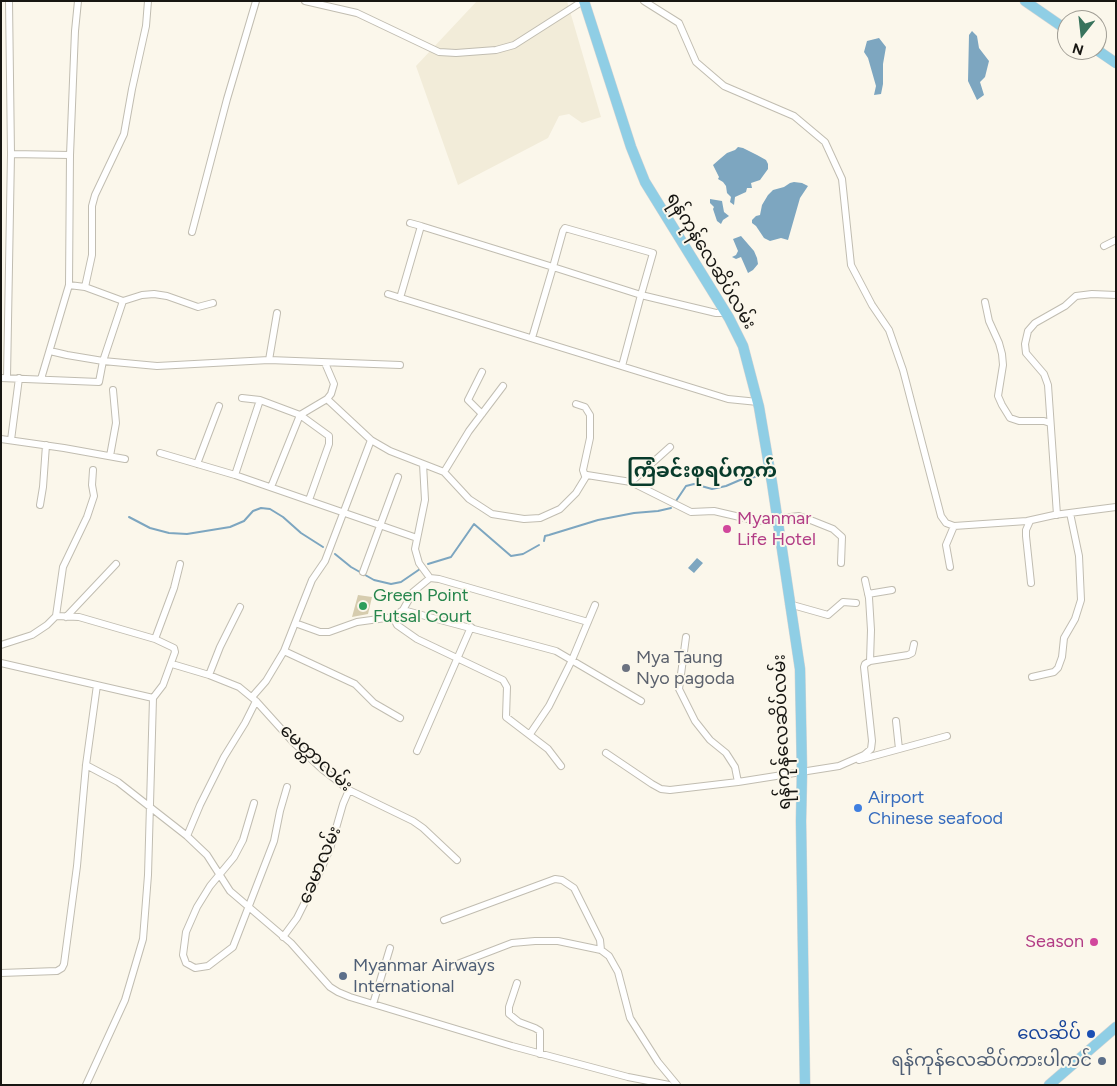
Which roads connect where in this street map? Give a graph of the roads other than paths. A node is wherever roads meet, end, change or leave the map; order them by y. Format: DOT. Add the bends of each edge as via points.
graph roads {
  1 [pos="9,1"];
  2 [pos="78,1"];
  3 [pos="148,1"];
  4 [pos="256,1"];
  5 [pos="305,1"];
  6 [pos="583,1"];
  7 [pos="644,1"];
  8 [pos="1025,1"];
  9 [pos="1057,23"];
  10 [pos="11,154"];
  11 [pos="70,155"];
  12 [pos="410,223"];
  13 [pos="421,226"];
  14 [pos="192,232"];
  15 [pos="1116,240"];
  16 [pos="1104,246"];
  17 [pos="553,267"];
  18 [pos="69,285"];
  19 [pos="85,287"];
  20 [pos="388,294"];
  21 [pos="641,295"];
  22 [pos="1116,295"];
  23 [pos="400,298"];
  24 [pos="123,301"];
  25 [pos="985,302"];
  26 [pos="213,303"];
  27 [pos="278,312"];
  28 [pos="726,313"];
  29 [pos="532,338"];
  30 [pos="50,351"];
  31 [pos="269,360"];
  32 [pos="103,361"];
  33 [pos="325,363"];
  34 [pos="400,365"];
  35 [pos="622,366"];
  36 [pos="482,372"];
  37 [pos="4,378"];
  38 [pos="19,378"];
  39 [pos="41,379"];
  40 [pos="503,386"];
  41 [pos="113,390"];
  42 [pos="242,398"];
  43 [pos="327,399"];
  44 [pos="260,400"];
  45 [pos="758,402"];
  46 [pos="576,404"];
  47 [pos="219,406"];
  48 [pos="482,414"];
  49 [pos="300,415"];
  50 [pos="1050,423"];
  51 [pos="1,439"];
  52 [pos="10,440"];
  53 [pos="370,440"];
  54 [pos="46,445"];
  55 [pos="670,447"];
  56 [pos="160,452"];
  57 [pos="110,456"];
  58 [pos="124,459"];
  59 [pos="197,464"];
  60 [pos="423,464"];
  61 [pos="92,470"];
  62 [pos="444,472"];
  63 [pos="235,475"];
  64 [pos="585,476"];
  65 [pos="398,478"];
  66 [pos="631,482"];
  67 [pos="271,487"];
  68 [pos="309,500"];
  69 [pos="40,505"];
  70 [pos="1116,507"];
  71 [pos="342,512"];
  72 [pos="1070,513"];
  73 [pos="1057,515"];
  74 [pos="777,520"];
  75 [pos="1030,521"];
  76 [pos="381,525"];
  77 [pos="954,526"];
  78 [pos="417,538"];
  79 [pos="841,563"];
  80 [pos="116,564"];
  81 [pos="180,564"];
  82 [pos="950,568"];
  83 [pos="363,572"];
  84 [pos="430,578"];
  85 [pos="865,580"];
  86 [pos="1031,583"];
  87 [pos="892,590"];
  88 [pos="868,594"];
  89 [pos="789,604"];
  90 [pos="856,604"];
  91 [pos="594,606"];
  92 [pos="240,607"];
  93 [pos="403,610"];
  94 [pos="56,616"];
  95 [pos="66,617"];
  96 [pos="393,617"];
  97 [pos="588,622"];
  98 [pos="295,623"];
  99 [pos="470,627"];
  100 [pos="686,637"];
  101 [pos="155,640"];
  102 [pos="914,644"];
  103 [pos="1,645"];
  104 [pos="284,651"];
  105 [pos="457,658"];
  106 [pos="572,660"];
  107 [pos="870,661"];
  108 [pos="1,663"];
  109 [pos="172,664"];
  110 [pos="209,675"];
  111 [pos="1032,678"];
  112 [pos="97,685"];
  113 [pos="153,698"];
  114 [pos="254,699"];
  115 [pos="641,701"];
  116 [pos="400,718"];
  117 [pos="896,721"];
  118 [pos="530,734"];
  119 [pos="947,736"];
  120 [pos="899,749"];
  121 [pos="417,751"];
  122 [pos="606,753"];
  123 [pos="848,762"];
  124 [pos="86,765"];
  125 [pos="562,766"];
  126 [pos="802,772"];
  127 [pos="738,782"];
  128 [pos="286,787"];
  129 [pos="349,790"];
  130 [pos="254,803"];
  131 [pos="151,809"];
  132 [pos="187,836"];
  133 [pos="457,860"];
  134 [pos="219,875"];
  135 [pos="248,907"];
  136 [pos="444,920"];
  137 [pos="283,937"];
  138 [pos="390,948"];
  139 [pos="600,950"];
  140 [pos="447,968"];
  141 [pos="1,973"];
  142 [pos="517,983"];
  143 [pos="374,1004"];
  144 [pos="1116,1027"];
  145 [pos="540,1054"];
  146 [pos="86,1085"];
  147 [pos="669,1085"];
  148 [pos="677,1085"];
  149 [pos="805,1085"];
  150 [pos="1049,1085"];
  1 -- 10 [label="street"];
  2 -- 11 [label="street"];
  3 -- 19 [label="street" via="124,134 92,206 92,255"];
  4 -- 14 [label="street"];
  5 -- 6 [label="street" via="357,14 439,52 456,53 496,50 514,44"];
  6 -- 28 [label="main road, ရန်ကုန်လေဆိပ်လမ်း" via="645,182"];
  7 -- 77 [label="street" via="679,23 696,62 724,86 794,116 826,142 842,179 850,265 889,330 903,370 941,516"];
  8 -- 9 [label="main road"];
  10 -- 11 [label="street"];
  10 -- 37 [label="street"];
  11 -- 18 [label="street"];
  12 -- 13 [label="street"];
  13 -- 17 [label="street"];
  13 -- 23 [label="street"];
  15 -- 16 [label="street"];
  17 -- 21 [label="street"];
  17 -- 21 [label="street" via="565,228 654,253"];
  17 -- 29 [label="street"];
  18 -- 19 [label="street"];
  18 -- 30 [label="street"];
  19 -- 24 [label="street"];
  20 -- 23 [label="street"];
  21 -- 28 [label="street"];
  21 -- 35 [label="street"];
  22 -- 50 [label="street" via="1076,296 1029,327 1025,348 1046,380"];
  23 -- 29 [label="street"];
  24 -- 26 [label="street" via="154,294 198,307"];
  24 -- 32 [label="street"];
  25 -- 50 [label="street" via="1002,354 998,396 1002,405 1010,418"];
  27 -- 31 [label="street"];
  28 -- 45 [label="main road, ရန်ကုန်လေဆိပ်လမ်း" via="743,346"];
  29 -- 35 [label="street"];
  30 -- 32 [label="street"];
  30 -- 39 [label="street"];
  31 -- 32 [label="street" via="157,366"];
  31 -- 33 [label="street"];
  32 -- 39 [label="street" via="99,382"];
  33 -- 34 [label="street"];
  33 -- 43 [label="street" via="334,384"];
  35 -- 45 [label="street" via="728,399"];
  36 -- 48 [label="street" via="468,400"];
  37 -- 38 [label="street"];
  38 -- 39 [label="street"];
  38 -- 52 [label="street"];
  40 -- 48 [label="street"];
  41 -- 57 [label="street" via="116,423"];
  42 -- 44 [label="street"];
  43 -- 49 [label="street"];
  43 -- 53 [label="street"];
  44 -- 49 [label="street"];
  44 -- 63 [label="street"];
  45 -- 74 [label="main road, ရန်ကုန်လေဆိပ်လမ်း"];
  46 -- 64 [label="street" via="590,415"];
  47 -- 59 [label="street"];
  48 -- 62 [label="street"];
  49 -- 67 [label="street"];
  49 -- 68 [label="street" via="330,438"];
  50 -- 73 [label="street"];
  51 -- 52 [label="street"];
  52 -- 54 [label="street"];
  53 -- 60 [label="street"];
  53 -- 71 [label="street"];
  54 -- 57 [label="street"];
  54 -- 69 [label="street"];
  55 -- 66 [label="street"];
  56 -- 59 [label="street"];
  57 -- 58 [label="street"];
  59 -- 63 [label="street"];
  60 -- 62 [label="street"];
  60 -- 78 [label="street" via="425,500"];
  61 -- 94 [label="street" via="94,496 63,567"];
  62 -- 64 [label="street" via="469,499 492,514 524,519 540,518 560,509 576,493"];
  63 -- 67 [label="street"];
  64 -- 66 [label="street"];
  65 -- 76 [label="street"];
  66 -- 74 [label="street" via="687,511 714,511 757,521"];
  67 -- 68 [label="street"];
  68 -- 71 [label="street"];
  70 -- 72 [label="street"];
  71 -- 76 [label="street"];
  71 -- 98 [label="street" via="325,562 302,600"];
  72 -- 73 [label="street"];
  72 -- 111 [label="street" via="1079,556 1081,600 1064,638 1058,668"];
  73 -- 75 [label="street"];
  74 -- 79 [label="street" via="799,516 833,528 842,537"];
  74 -- 89 [label="main road, ရန်ကုန်လေဆိပ်လမ်း"];
  75 -- 77 [label="street"];
  75 -- 86 [label="street" via="1026,536"];
  76 -- 78 [label="street"];
  76 -- 83 [label="street"];
  77 -- 82 [label="street" via="946,545"];
  78 -- 84 [label="street" via="415,549 419,563"];
  80 -- 95 [label="street"];
  81 -- 101 [label="street"];
  84 -- 93 [label="street" via="414,592"];
  84 -- 97 [label="street"];
  85 -- 88 [label="street"];
  87 -- 88 [label="street"];
  88 -- 107 [label="street"];
  89 -- 90 [label="street" via="828,615 843,602"];
  89 -- 126 [label="main road, ရန်ကုန်လေဆိပ်လမ်း" via="800,669"];
  91 -- 97 [label="street"];
  92 -- 110 [label="street"];
  93 -- 96 [label="street"];
  93 -- 99 [label="street"];
  94 -- 95 [label="street"];
  94 -- 103 [label="street" via="32,635"];
  95 -- 101 [label="street"];
  96 -- 98 [label="street" via="356,622 328,632"];
  96 -- 105 [label="street" via="397,625 417,639"];
  97 -- 106 [label="street"];
  98 -- 104 [label="street"];
  99 -- 105 [label="street"];
  99 -- 106 [label="street" via="556,651"];
  100 -- 127 [label="street" via="679,689 695,721 735,767"];
  101 -- 109 [label="street" via="174,648"];
  102 -- 107 [label="street" via="912,653 908,655"];
  104 -- 114 [label="street"];
  104 -- 116 [label="street" via="355,684 374,703"];
  105 -- 118 [label="street" via="503,680 507,687 506,717"];
  105 -- 121 [label="street"];
  106 -- 115 [label="street"];
  106 -- 118 [label="street" via="549,706"];
  107 -- 123 [label="street" via="864,667 871,749"];
  108 -- 112 [label="street"];
  109 -- 110 [label="street, မေတ္တာလမ်း"];
  109 -- 113 [label="street"];
  110 -- 114 [label="street, မေတ္တာလမ်း" via="239,687"];
  112 -- 113 [label="street"];
  112 -- 124 [label="street"];
  113 -- 131 [label="street"];
  114 -- 129 [label="street, မေတ္တာလမ်း" via="293,742"];
  114 -- 132 [label="street"];
  117 -- 120 [label="street"];
  118 -- 125 [label="street"];
  119 -- 120 [label="street"];
  120 -- 123 [label="street"];
  122 -- 127 [label="street" via="661,789"];
  123 -- 126 [label="street"];
  124 -- 131 [label="street" via="118,782"];
  124 -- 141 [label="street" via="77,866 62,968 57,971"];
  126 -- 127 [label="street"];
  126 -- 149 [label="main road, ရန်ကုန်လေဆိပ်လမ်း"];
  128 -- 135 [label="street" via="274,841"];
  129 -- 133 [label="street, မေတ္တာလမ်း" via="413,821"];
  129 -- 137 [label="street, ခေမာလမ်း" via="318,876 297,918"];
  130 -- 134 [label="street" via="243,840"];
  131 -- 132 [label="street"];
  131 -- 146 [label="street" via="144,939 125,1000"];
  132 -- 134 [label="street" via="207,855"];
  134 -- 135 [label="street" via="230,891"];
  134 -- 135 [label="street" via="197,907 186,932 183,954 186,963 195,968 208,966 233,947"];
  135 -- 137 [label="street"];
  136 -- 139 [label="street" via="555,879 562,880 574,888 600,940"];
  137 -- 143 [label="street" via="330,987"];
  138 -- 143 [label="street"];
  139 -- 140 [label="street" via="558,941 535,940 512,943"];
  139 -- 148 [label="street" via="618,972 630,1018"];
  142 -- 145 [label="street" via="509,1007 510,1014 519,1022 540,1031"];
  143 -- 145 [label="street"];
  144 -- 150 [label="main road"];
  145 -- 147 [label="street"];
}
